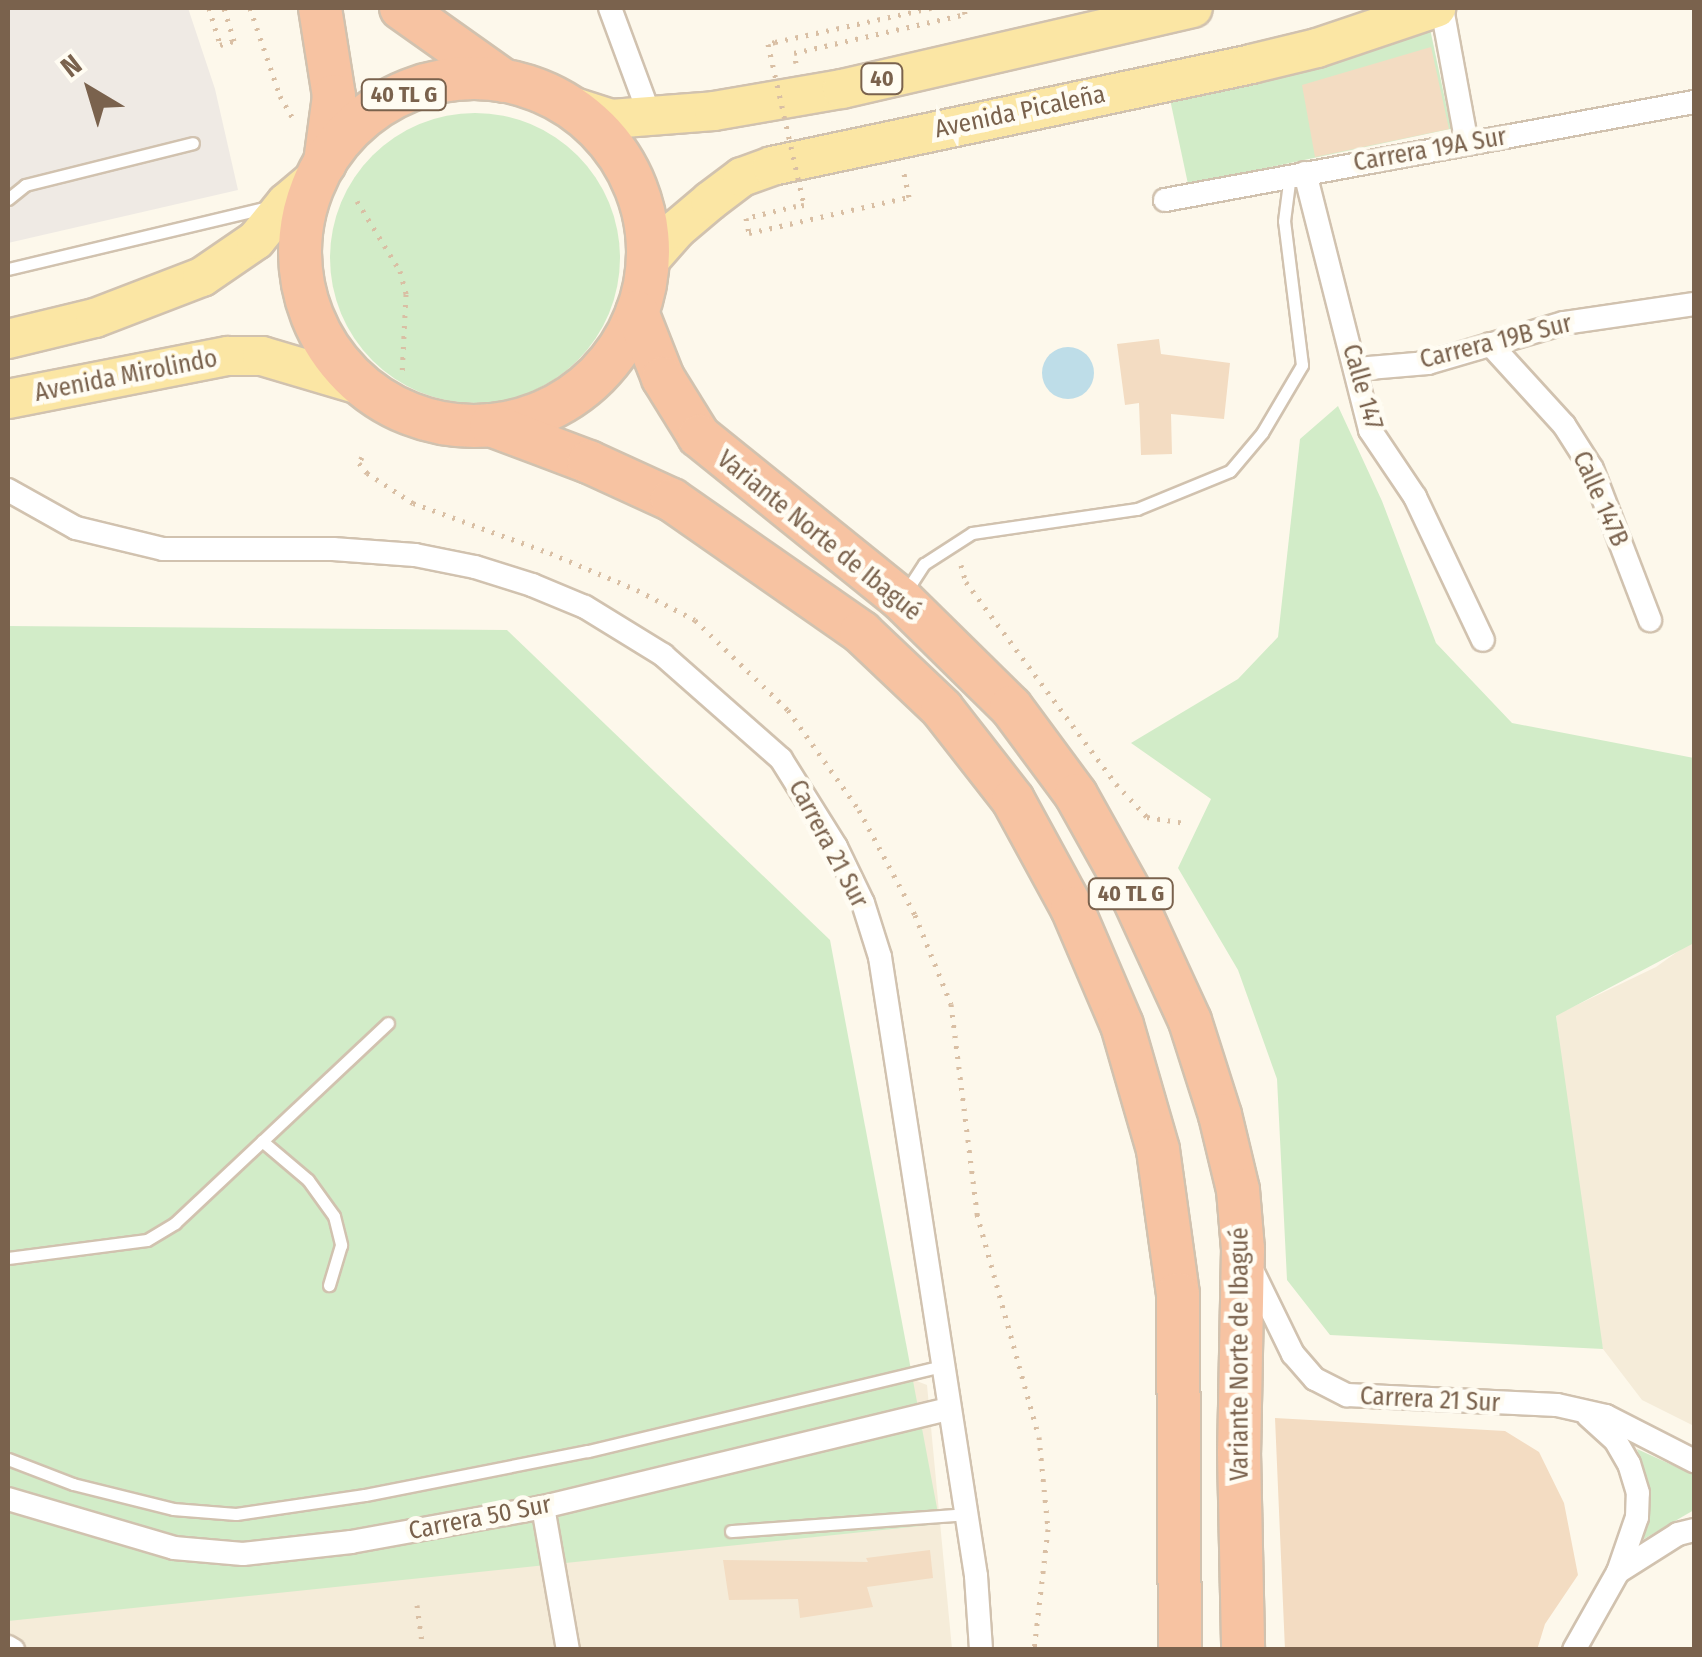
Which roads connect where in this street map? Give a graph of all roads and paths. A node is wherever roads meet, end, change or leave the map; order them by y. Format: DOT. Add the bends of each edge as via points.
graph roads {
  1 [pos="209,8"];
  2 [pos="224,8"];
  3 [pos="250,8"];
  4 [pos="320,8"];
  5 [pos="401,8"];
  6 [pos="610,8"];
  7 [pos="931,8"];
  8 [pos="964,8"];
  9 [pos="1193,8"];
  10 [pos="1426,8"];
  11 [pos="505,81"];
  12 [pos="803,96"];
  13 [pos="1694,102"];
  14 [pos="568,106"];
  15 [pos="650,119"];
  16 [pos="296,123"];
  17 [pos="896,138"];
  18 [pos="193,143"];
  19 [pos="1467,144"];
  20 [pos="1298,174"];
  21 [pos="310,181"];
  22 [pos="8,199"];
  23 [pos="1165,200"];
  24 [pos="356,201"];
  25 [pos="648,262"];
  26 [pos="8,269"];
  27 [pos="1694,304"];
  28 [pos="637,312"];
  29 [pos="8,338"];
  30 [pos="1490,344"];
  31 [pos="1357,368"];
  32 [pos="402,376"];
  33 [pos="360,385"];
  34 [pos="8,400"];
  35 [pos="491,426"];
  36 [pos="362,457"];
  37 [pos="8,490"];
  38 [pos="953,544"];
  39 [pos="901,599"];
  40 [pos="1650,620"];
  41 [pos="1482,640"];
  42 [pos="1182,823"];
  43 [pos="388,1023"];
  44 [pos="262,1141"];
  45 [pos="1243,1249"];
  46 [pos="8,1258"];
  47 [pos="329,1285"];
  48 [pos="942,1366"];
  49 [pos="950,1408"];
  50 [pos="1578,1410"];
  51 [pos="8,1459"];
  52 [pos="1694,1461"];
  53 [pos="8,1499"];
  54 [pos="542,1507"];
  55 [pos="966,1514"];
  56 [pos="1694,1530"];
  57 [pos="732,1531"];
  58 [pos="1618,1572"];
  59 [pos="417,1605"];
  60 [pos="422,1650"];
  61 [pos="568,1650"];
  62 [pos="981,1650"];
  63 [pos="1034,1650"];
  64 [pos="1180,1650"];
  65 [pos="1242,1650"];
  66 [pos="1574,1650"];
  1 -- 2 [label="path" via="220,45 234,41"];
  3 -- 16 [label="path"];
  4 -- 21 [label="highway, 40 TL G" via="334,96"];
  5 -- 11 [label="highway, 40 TL G"];
  6 -- 15 [label="street"];
  7 -- 17 [label="path, bridge" via="768,44 804,205 746,218 749,234 909,198"];
  8 -- 12 [label="path" via="965,14 794,53"];
  9 -- 12 [label="main road, 40"];
  10 -- 17 [label="main road, Avenida Picaleña" via="1252,64"];
  10 -- 19 [label="street"];
  11 -- 14 [label="highway, 40 TL G"];
  11 -- 21 [label="highway, 40 TL G" via="445,81 389,101 364,118"];
  12 -- 15 [label="main road, 40"];
  13 -- 19 [label="street, Carrera 19A Sur"];
  14 -- 15 [label="main road, 40" via="610,118"];
  14 -- 25 [label="highway, 40 TL G" via="597,128 637,190"];
  17 -- 25 [label="main road, Avenida Picaleña" via="742,177 676,228"];
  18 -- 22 [label="lane" via="26,184"];
  19 -- 20 [label="street, Carrera 19A Sur"];
  20 -- 23 [label="street, Carrera 19A Sur"];
  20 -- 31 [label="street, Calle 147"];
  20 -- 38 [label="lane" via="1284,221 1302,366 1230,471 1137,509 972,533"];
  21 -- 26 [label="lane"];
  21 -- 29 [label="main road" via="256,240 202,277 94,318"];
  21 -- 33 [label="highway, 40 TL G" via="300,239 308,304 320,334"];
  24 -- 32 [label="path" via="400,271 406,294"];
  25 -- 28 [label="highway, 40 TL G"];
  27 -- 30 [label="street, Carrera 19B Sur" via="1564,322"];
  28 -- 35 [label="highway, 40 TL G" via="610,360 580,389 544,411"];
  28 -- 39 [label="highway, Variante Norte de Ibagué / 40 TL G" via="663,378 699,436"];
  30 -- 31 [label="street, Carrera 19B Sur" via="1428,363"];
  30 -- 40 [label="street, Calle 147B" via="1564,424 1592,469"];
  31 -- 41 [label="street, Calle 147" via="1370,430 1416,497"];
  33 -- 34 [label="main road, Avenida Mirolindo" via="278,360 228,356"];
  33 -- 35 [label="highway, 40 TL G" via="435,422"];
  35 -- 64 [label="highway, Variante Norte de Ibagué / 40 TL G" via="672,500 861,632 942,709 1013,800 1072,908 1122,1025 1158,1150 1178,1294"];
  36 -- 63 [label="path" via="367,473 412,503 585,568 694,620 788,710 859,810 922,929 951,1004 977,1214 1039,1437 1048,1530"];
  37 -- 48 [label="street, Carrera 21 Sur" via="76,528 162,548 333,549 475,567 585,606 663,655 751,729 805,792 868,921 894,1040"];
  38 -- 39 [label="lane" via="924,564"];
  38 -- 42 [label="path" via="966,582 1116,784 1147,818"];
  39 -- 45 [label="highway, Variante Norte de Ibagué / 40 TL G" via="1012,707 1076,795 1132,897 1190,1022 1220,1115 1238,1190"];
  43 -- 44 [label="lane"];
  44 -- 46 [label="lane" via="175,1224 147,1240"];
  44 -- 47 [label="lane" via="308,1180 334,1216 341,1245"];
  45 -- 50 [label="street, Carrera 21 Sur" via="1292,1354 1314,1379 1347,1396"];
  45 -- 65 [label="highway, Variante Norte de Ibagué / 40 TL G"];
  48 -- 49 [label="street, Carrera 21 Sur"];
  48 -- 51 [label="lane" via="588,1450 236,1514 173,1509"];
  49 -- 54 [label="street, Carrera 50 Sur"];
  49 -- 55 [label="street, Carrera 21 Sur"];
  50 -- 52 [label="street, Carrera 21 Sur" via="1606,1416"];
  50 -- 58 [label="street" via="1615,1440 1638,1493 1633,1538"];
  53 -- 54 [label="street, Carrera 50 Sur" via="174,1548 242,1554 351,1542"];
  54 -- 61 [label="street"];
  55 -- 57 [label="lane"];
  55 -- 62 [label="street, Carrera 21 Sur"];
  56 -- 58 [label="street"];
  58 -- 66 [label="street"];
  59 -- 60 [label="path"];
}
